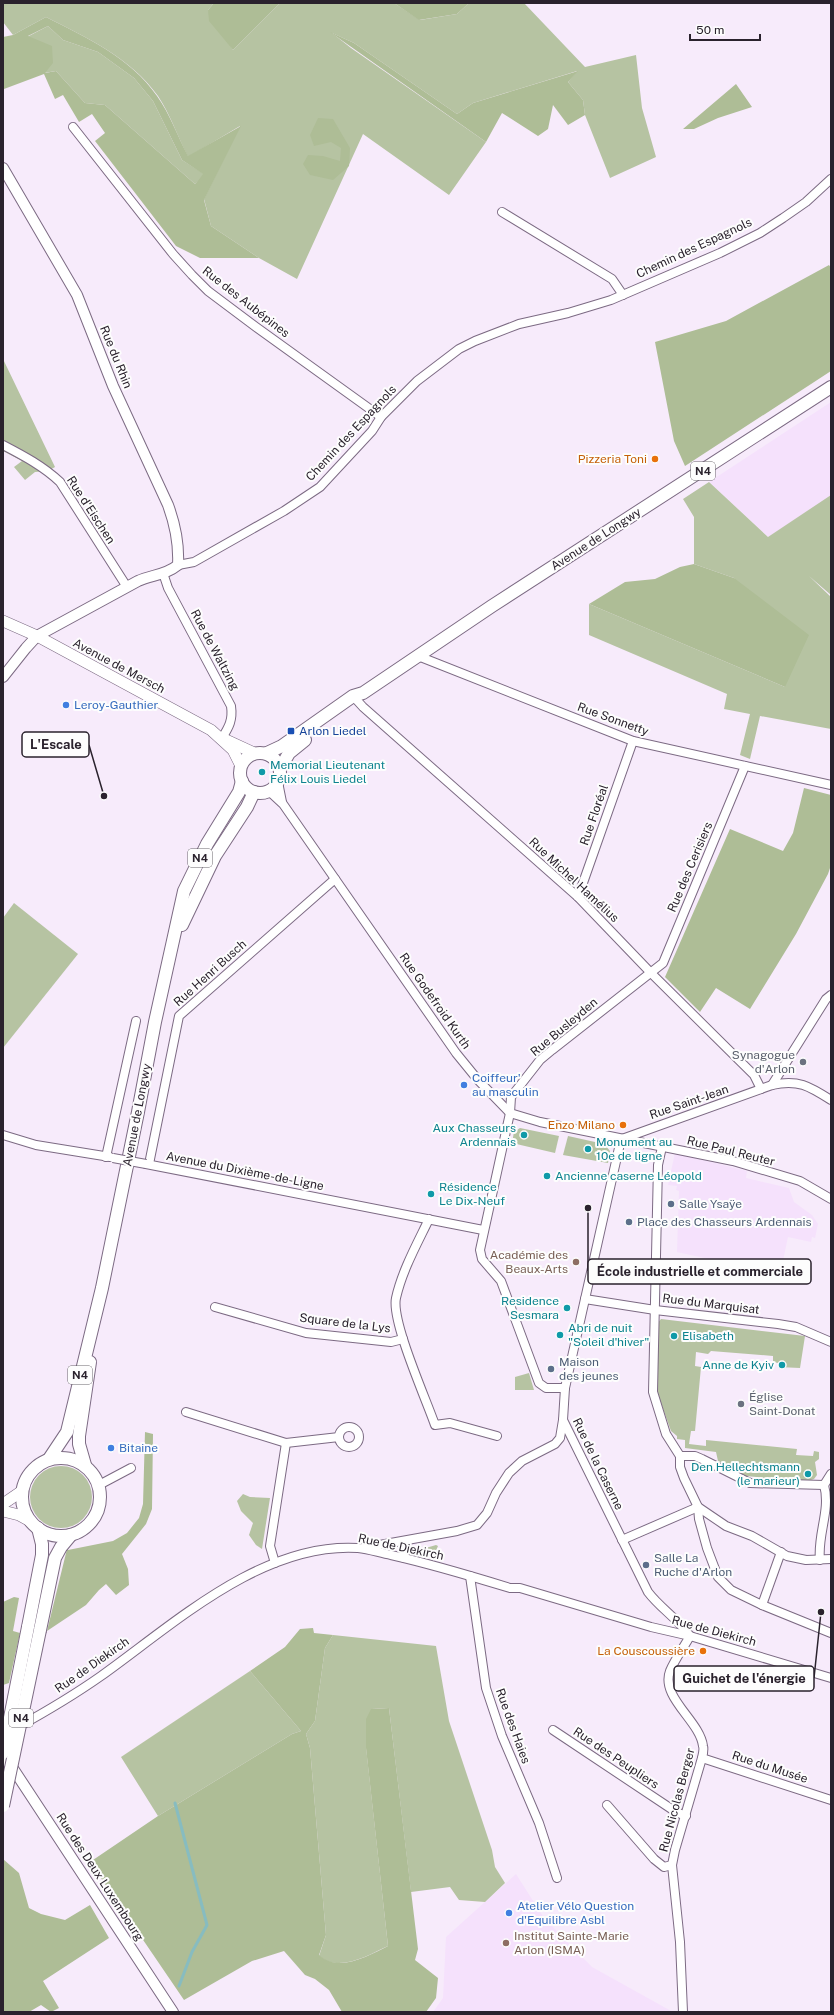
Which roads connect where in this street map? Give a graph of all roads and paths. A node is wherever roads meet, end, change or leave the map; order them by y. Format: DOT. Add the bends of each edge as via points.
graph roads {
  1 [pos="73,127"];
  2 [pos="3,168"];
  3 [pos="831,179"];
  4 [pos="502,212"];
  5 [pos="623,295"];
  6 [pos="831,388"];
  7 [pos="381,417"];
  8 [pos="3,445"];
  9 [pos="178,565"];
  10 [pos="163,573"];
  11 [pos="127,587"];
  12 [pos="3,621"];
  13 [pos="37,636"];
  14 [pos="418,656"];
  15 [pos="3,677"];
  16 [pos="358,697"];
  17 [pos="222,738"];
  18 [pos="633,741"];
  19 [pos="254,753"];
  20 [pos="267,754"];
  21 [pos="241,766"];
  22 [pos="745,766"];
  23 [pos="280,769"];
  24 [pos="242,781"];
  25 [pos="278,782"];
  26 [pos="831,785"];
  27 [pos="269,791"];
  28 [pos="254,792"];
  29 [pos="282,802"];
  30 [pos="335,879"];
  31 [pos="578,897"];
  32 [pos="173,942"];
  33 [pos="651,973"];
  34 [pos="831,995"];
  35 [pos="136,1021"];
  36 [pos="772,1085"];
  37 [pos="761,1089"];
  38 [pos="831,1100"];
  39 [pos="510,1113"];
  40 [pos="3,1135"];
  41 [pos="621,1139"];
  42 [pos="662,1147"];
  43 [pos="109,1157"];
  44 [pos="148,1164"];
  45 [pos="831,1199"];
  46 [pos="429,1219"];
  47 [pos="483,1230"];
  48 [pos="102,1288"];
  49 [pos="585,1299"];
  50 [pos="215,1307"];
  51 [pos="655,1310"];
  52 [pos="403,1338"];
  53 [pos="831,1342"];
  54 [pos="565,1388"];
  55 [pos="186,1412"];
  56 [pos="563,1420"];
  57 [pos="497,1436"];
  58 [pos="338,1437"];
  59 [pos="286,1443"];
  60 [pos="680,1456"];
  61 [pos="49,1459"];
  62 [pos="86,1465"];
  63 [pos="131,1468"];
  64 [pos="831,1474"];
  65 [pos="99,1485"];
  66 [pos="824,1485"];
  67 [pos="22,1491"];
  68 [pos="3,1504"];
  69 [pos="698,1507"];
  70 [pos="3,1511"];
  71 [pos="34,1525"];
  72 [pos="71,1535"];
  73 [pos="622,1540"];
  74 [pos="406,1541"];
  75 [pos="359,1548"];
  76 [pos="781,1552"];
  77 [pos="404,1558"];
  78 [pos="831,1559"];
  79 [pos="820,1560"];
  80 [pos="275,1563"];
  81 [pos="470,1576"];
  82 [pos="762,1605"];
  83 [pos="34,1628"];
  84 [pos="831,1633"];
  85 [pos="690,1636"];
  86 [pos="831,1678"];
  87 [pos="553,1730"];
  88 [pos="8,1733"];
  89 [pos="3,1753"];
  90 [pos="3,1758"];
  91 [pos="702,1758"];
  92 [pos="12,1767"];
  93 [pos="831,1800"];
  94 [pos="608,1805"];
  95 [pos="3,1806"];
  96 [pos="686,1816"];
  97 [pos="672,1865"];
  98 [pos="557,1878"];
  99 [pos="173,2012"];
  100 [pos="683,2012"];
  1 -- 7 [label="street, Rue des Aubépines" via="173,254 197,280 256,327"];
  2 -- 9 [label="street, Rue du Rhin" via="77,295 113,386 174,521"];
  3 -- 5 [label="street, Chemin des Espagnols" via="794,210 742,243"];
  4 -- 5 [label="street" via="612,280"];
  5 -- 7 [label="street, Chemin des Espagnols" via="583,309 519,324 475,341 428,371"];
  6 -- 14 [label="main road, Avenue de Longwy / N4"];
  7 -- 9 [label="street, Chemin des Espagnols" via="372,431 335,472 312,493 194,562"];
  8 -- 11 [label="street, Rue d'Eischen" via="30,459 60,482"];
  9 -- 10 [label="street, Chemin des Espagnols"];
  10 -- 11 [label="street, Chemin des Espagnols" via="150,575"];
  10 -- 17 [label="street, Rue de Waltzing" via="168,588 231,706 233,718"];
  11 -- 13 [label="street, Chemin des Espagnols"];
  12 -- 13 [label="main road, Avenue de Mersch"];
  13 -- 15 [label="street, Chemin des Espagnols"];
  13 -- 17 [label="main road, Avenue de Mersch"];
  14 -- 16 [label="main road, Avenue de Longwy / N4"];
  14 -- 18 [label="street, Rue Sonnetty"];
  16 -- 20 [label="main road, Avenue de Longwy / N4"];
  16 -- 23 [label="main road, Avenue de Longwy / N4" via="295,747"];
  16 -- 31 [label="street, Rue Michel Hamélius"];
  17 -- 19 [label="main road, Avenue de Mersch"];
  17 -- 21 [label="main road, Avenue de Mersch" via="233,750"];
  18 -- 22 [label="street, Rue Sonnetty"];
  18 -- 31 [label="street, Rue Floréal"];
  19 -- 20 [label="main road"];
  19 -- 21 [label="main road"];
  20 -- 23 [label="main road" via="276,760"];
  21 -- 24 [label="main road, N4"];
  22 -- 26 [label="street, Rue Sonnetty"];
  22 -- 33 [label="street, Rue des Cerisiers" via="663,963"];
  23 -- 25 [label="main road, N4"];
  24 -- 28 [label="main road"];
  24 -- 32 [label="main road, Avenue de Longwy / N4" via="235,799 207,844 184,891"];
  25 -- 27 [label="main road"];
  25 -- 29 [label="street, Rue Godefroid Kurth"];
  27 -- 28 [label="main road"];
  27 -- 29 [label="street, Rue Godefroid Kurth"];
  28 -- 32 [label="main road, Avenue de Longwy / N4" via="215,856"];
  29 -- 30 [label="street, Rue Godefroid Kurth"];
  30 -- 39 [label="street, Rue Godefroid Kurth" via="456,1052 478,1080"];
  30 -- 44 [label="street, Rue Henri Busch" via="179,1016"];
  31 -- 33 [label="street, Rue Michel Hamélius"];
  32 -- 48 [label="main road, Avenue de Longwy / N4"];
  33 -- 37 [label="street, Rue Michel Hamélius" via="754,1075"];
  33 -- 39 [label="street, Rue Busleyden" via="540,1060 511,1097"];
  34 -- 36 [label="street"];
  35 -- 43 [label="street"];
  36 -- 37 [label="street, Rue Saint-Jean"];
  36 -- 38 [label="street, Rue Saint-Jean" via="787,1082 800,1084"];
  37 -- 41 [label="street, Rue Saint-Jean"];
  39 -- 41 [label="street, Rue Godefroid Kurth"];
  39 -- 47 [label="street, Rue Busleyden"];
  40 -- 43 [label="street, Avenue du Dixième-de-Ligne" via="36,1145"];
  41 -- 42 [label="street, Rue Paul Reuter"];
  41 -- 49 [label="street, Rue de la Caserne"];
  42 -- 45 [label="street, Rue Paul Reuter" via="800,1180"];
  42 -- 51 [label="street" via="658,1165"];
  43 -- 44 [label="street, Avenue du Dixième-de-Ligne, bridge"];
  44 -- 46 [label="street, Avenue du Dixième-de-Ligne"];
  46 -- 47 [label="street, Avenue du Dixième-de-Ligne"];
  46 -- 52 [label="street, Square de la Lys" via="395,1299 397,1320"];
  47 -- 54 [label="street, Rue Busleyden" via="480,1250 482,1259 501,1281 538,1383 546,1388"];
  48 -- 61 [label="main road, N4" via="67,1432"];
  48 -- 62 [label="main road, N4" via="79,1436"];
  49 -- 51 [label="street, Rue du Marquisat"];
  49 -- 54 [label="street, Rue de la Caserne"];
  50 -- 52 [label="street, Square de la Lys" via="306,1333 391,1342"];
  51 -- 53 [label="street, Rue du Marquisat" via="790,1326"];
  51 -- 60 [label="street" via="653,1392 666,1434"];
  52 -- 57 [label="street, Square de la Lys" via="435,1425 450,1423"];
  54 -- 56 [label="street, Rue de la Caserne"];
  55 -- 59 [label="street"];
  56 -- 73 [label="street, Rue de la Caserne"];
  56 -- 74 [label="street" via="560,1438 555,1444 522,1462 509,1473 498,1488 487,1513 477,1525"];
  58 -- 59 [label="street"];
  59 -- 80 [label="street" via="270,1546"];
  60 -- 66 [label="street" via="695,1456 750,1483"];
  60 -- 69 [label="street" via="680,1467"];
  61 -- 62 [label="main road" via="74,1459"];
  61 -- 67 [label="main road, N4" via="31,1471"];
  62 -- 65 [label="main road, N4"];
  63 -- 65 [label="street"];
  64 -- 66 [label="street"];
  65 -- 72 [label="main road, N4" via="101,1498 95,1516 83,1530"];
  66 -- 79 [label="street" via="826,1500 818,1547"];
  67 -- 68 [label="main road"];
  67 -- 71 [label="main road, N4" via="23,1506"];
  69 -- 73 [label="street"];
  69 -- 76 [label="street" via="726,1526 752,1536"];
  69 -- 82 [label="street" via="707,1548 718,1577 732,1590"];
  70 -- 71 [label="main road" via="19,1515"];
  71 -- 72 [label="main road" via="48,1534"];
  71 -- 83 [label="main road, N4" via="42,1544"];
  72 -- 83 [label="main road, N4" via="55,1558"];
  73 -- 85 [label="street, Rue de la Caserne" via="655,1602 682,1624"];
  74 -- 75 [label="street"];
  74 -- 77 [label="street"];
  75 -- 77 [label="street, Rue de Diekirch"];
  75 -- 80 [label="street, Rue de Diekirch" via="332,1549"];
  76 -- 79 [label="street" via="806,1560"];
  76 -- 82 [label="street"];
  77 -- 81 [label="street, Rue de Diekirch"];
  78 -- 79 [label="street"];
  80 -- 88 [label="street, Rue de Diekirch" via="257,1570 206,1600 93,1682 57,1706"];
  81 -- 85 [label="street, Rue de Diekirch" via="510,1588 520,1588 651,1628"];
  81 -- 98 [label="street, Rue des Haies" via="486,1688"];
  82 -- 84 [label="street"];
  83 -- 89 [label="main road, N4, bridge"];
  83 -- 95 [label="main road, N4, bridge"];
  85 -- 86 [label="street, Rue de Diekirch"];
  85 -- 91 [label="street, Rue Nicolas Berger" via="670,1672 668,1682 672,1695 698,1732 703,1745"];
  87 -- 96 [label="street, Rue des Peupliers" via="676,1812"];
  88 -- 92 [label="street"];
  90 -- 92 [label="street, Rue des Deux Luxembourg"];
  91 -- 93 [label="street, Rue du Musée"];
  91 -- 96 [label="street, Rue Nicolas Berger"];
  92 -- 99 [label="street, Rue des Deux Luxembourg"];
  94 -- 97 [label="street, Rue Nicolas Berger" via="654,1859 664,1867"];
  96 -- 97 [label="street, Rue Nicolas Berger"];
  97 -- 100 [label="street, Rue Nicolas Berger" via="680,1942"];
}
